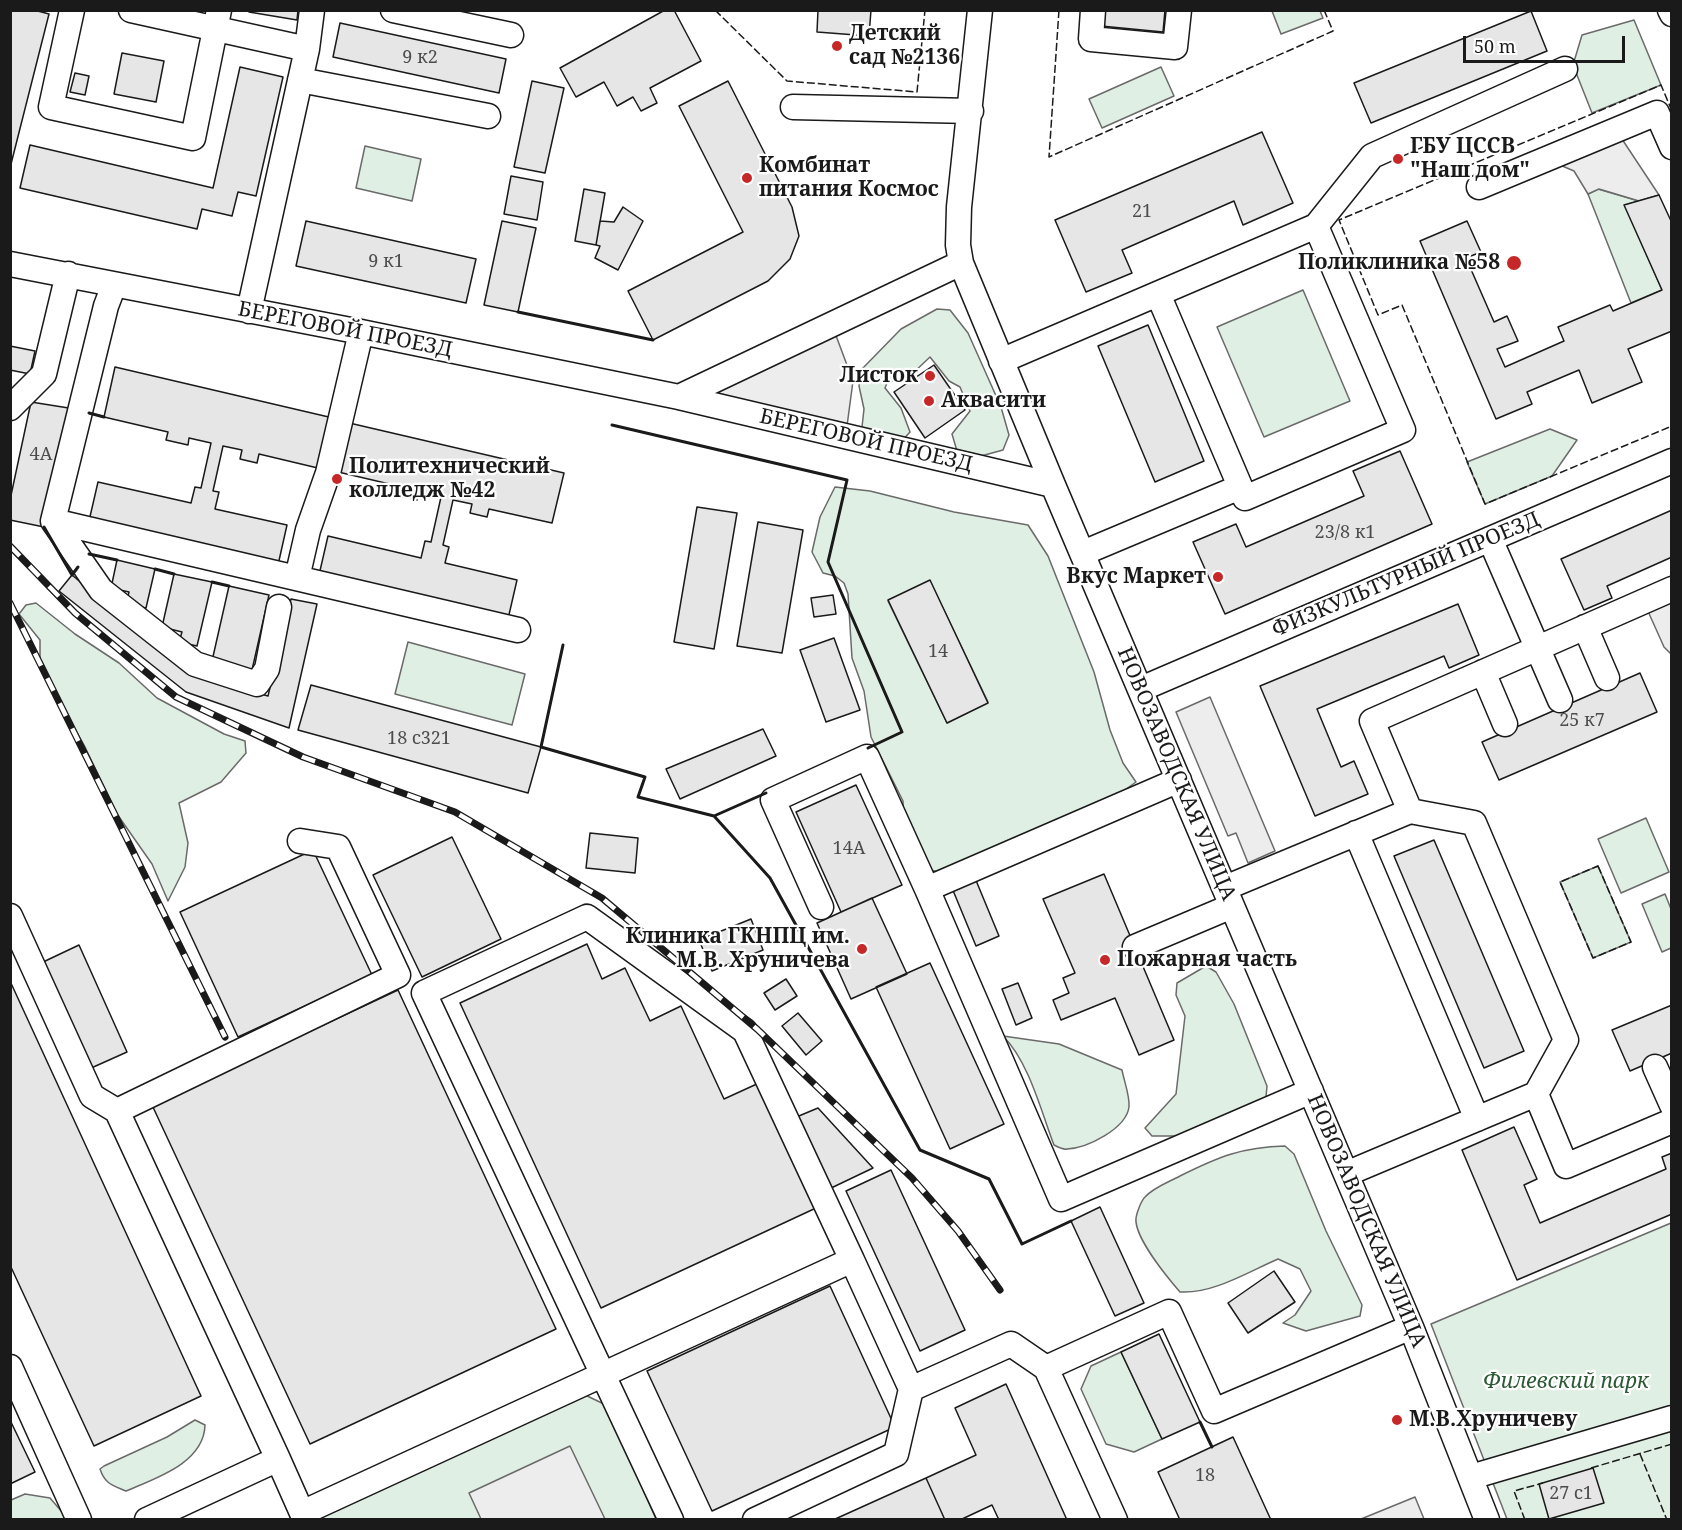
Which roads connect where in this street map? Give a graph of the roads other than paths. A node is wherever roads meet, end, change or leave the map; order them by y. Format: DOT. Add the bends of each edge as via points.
graph roads {
  1 [pos="72,10"];
  2 [pos="131,10"];
  3 [pos="312,10"];
  4 [pos="393,10"];
  5 [pos="980,10"];
  6 [pos="1093,10"];
  7 [pos="1179,10"];
  8 [pos="218,20"];
  9 [pos="511,35"];
  10 [pos="307,49"];
  11 [pos="1565,69"];
  12 [pos="300,80"];
  13 [pos="793,107"];
  14 [pos="971,111"];
  15 [pos="488,116"];
  16 [pos="1671,147"];
  17 [pos="1479,187"];
  18 [pos="1316,226"];
  19 [pos="962,263"];
  20 [pos="10,264"];
  21 [pos="68,274"];
  22 [pos="114,285"];
  23 [pos="1158,294"];
  24 [pos="249,311"];
  25 [pos="361,332"];
  26 [pos="1001,361"];
  27 [pos="679,397"];
  28 [pos="10,408"];
  29 [pos="1671,461"];
  30 [pos="1053,485"];
  31 [pos="1240,487"];
  32 [pos="53,521"];
  33 [pos="1490,538"];
  34 [pos="1083,553"];
  35 [pos="297,578"];
  36 [pos="1671,589"];
  37 [pos="279,607"];
  38 [pos="1585,627"];
  39 [pos="518,630"];
  40 [pos="1537,648"];
  41 [pos="1483,672"];
  42 [pos="1607,678"];
  43 [pos="1141,689"];
  44 [pos="1560,700"];
  45 [pos="1505,724"];
  46 [pos="1179,780"];
  47 [pos="1410,811"];
  48 [pos="1356,833"];
  49 [pos="300,841"];
  50 [pos="927,889"];
  51 [pos="1228,897"];
  52 [pos="821,907"];
  53 [pos="10,916"];
  54 [pos="1135,947"];
  55 [pos="398,975"];
  56 [pos="424,993"];
  57 [pos="1655,1067"];
  58 [pos="1311,1091"];
  59 [pos="1536,1094"];
  60 [pos="1671,1105"];
  61 [pos="117,1110"];
  62 [pos="1477,1119"];
  63 [pos="1671,1121"];
  64 [pos="1347,1174"];
  65 [pos="852,1260"];
  66 [pos="1411,1327"];
  67 [pos="10,1367"];
  68 [pos="1046,1368"];
  69 [pos="604,1375"];
  70 [pos="911,1389"];
  71 [pos="1671,1418"];
  72 [pos="278,1459"];
  73 [pos="1471,1477"];
  74 [pos="304,1516"];
  75 [pos="79,1520"];
  76 [pos="147,1520"];
  77 [pos="671,1520"];
  78 [pos="755,1520"];
  79 [pos="1115,1520"];
  80 [pos="1487,1520"];
  1 -- 8 [label="street" via="51,107 193,138"];
  2 -- 8 [label="street"];
  3 -- 10 [label="street"];
  4 -- 9 [label="street"];
  5 -- 14 [label="street, НОВОЗАВОДСКАЯ УЛИЦА"];
  6 -- 7 [label="street" via="1090,39 1175,47"];
  8 -- 10 [label="street"];
  10 -- 12 [label="street"];
  11 -- 18 [label="street" via="1372,156"];
  12 -- 15 [label="street"];
  12 -- 24 [label="street"];
  13 -- 14 [label="street"];
  14 -- 19 [label="street, НОВОЗАВОДСКАЯ УЛИЦА" via="959,207 958,245"];
  16 -- 17 [label="street" via="1657,113"];
  18 -- 23 [label="street"];
  18 -- 31 [label="street" via="1403,430 1245,498"];
  19 -- 26 [label="street, НОВОЗАВОДСКАЯ УЛИЦА"];
  19 -- 27 [label="street"];
  20 -- 21 [label="street, БЕРЕГОВОЙ ПРОЕЗД"];
  21 -- 22 [label="street, БЕРЕГОВОЙ ПРОЕЗД"];
  21 -- 28 [label="street" via="44,374"];
  22 -- 24 [label="street, БЕРЕГОВОЙ ПРОЕЗД"];
  22 -- 32 [label="street"];
  23 -- 26 [label="street"];
  23 -- 31 [label="street"];
  24 -- 25 [label="street, БЕРЕГОВОЙ ПРОЕЗД"];
  25 -- 27 [label="street, БЕРЕГОВОЙ ПРОЕЗД"];
  25 -- 35 [label="street" via="328,473 308,530"];
  26 -- 30 [label="street, НОВОЗАВОДСКАЯ УЛИЦА"];
  27 -- 30 [label="street, БЕРЕГОВОЙ ПРОЕЗД"];
  29 -- 33 [label="street, ФИЗКУЛЬТУРНЫЙ ПРОЕЗД"];
  30 -- 34 [label="street, НОВОЗАВОДСКАЯ УЛИЦА"];
  31 -- 34 [label="street"];
  32 -- 35 [label="street"];
  32 -- 37 [label="street" via="101,590 195,664 257,684 267,669"];
  33 -- 40 [label="street"];
  33 -- 43 [label="street, ФИЗКУЛЬТУРНЫЙ ПРОЕЗД"];
  34 -- 43 [label="street, НОВОЗАВОДСКАЯ УЛИЦА"];
  35 -- 39 [label="street"];
  36 -- 38 [label="street"];
  38 -- 40 [label="street"];
  38 -- 42 [label="street"];
  40 -- 41 [label="street"];
  40 -- 44 [label="street"];
  41 -- 45 [label="street"];
  41 -- 47 [label="street" via="1372,721"];
  43 -- 46 [label="street, НОВОЗАВОДСКАЯ УЛИЦА"];
  46 -- 50 [label="street"];
  46 -- 51 [label="street, НОВОЗАВОДСКАЯ УЛИЦА"];
  47 -- 48 [label="street"];
  47 -- 59 [label="street" via="1474,823 1566,1040"];
  48 -- 51 [label="street"];
  48 -- 62 [label="street"];
  49 -- 55 [label="street" via="338,847"];
  50 -- 52 [label="street" via="867,757 772,800"];
  50 -- 58 [label="street" via="1061,1199"];
  51 -- 54 [label="street"];
  51 -- 58 [label="street, НОВОЗАВОДСКАЯ УЛИЦА"];
  53 -- 61 [label="street" via="92,1096"];
  55 -- 56 [label="street"];
  55 -- 61 [label="street"];
  56 -- 65 [label="street" via="587,917 745,1031"];
  56 -- 69 [label="street"];
  57 -- 60 [label="street"];
  58 -- 64 [label="street, НОВОЗАВОДСКАЯ УЛИЦА"];
  59 -- 62 [label="street"];
  59 -- 63 [label="street" via="1566,1166"];
  61 -- 72 [label="street"];
  62 -- 64 [label="street"];
  64 -- 66 [label="street, НОВОЗАВОДСКАЯ УЛИЦА"];
  65 -- 69 [label="street"];
  65 -- 70 [label="street"];
  66 -- 68 [label="street" via="1214,1411 1169,1312"];
  66 -- 73 [label="street, НОВОЗАВОДСКАЯ УЛИЦА"];
  67 -- 75 [label="street"];
  68 -- 70 [label="street" via="1011,1344"];
  68 -- 79 [label="street"];
  69 -- 74 [label="street"];
  69 -- 77 [label="street"];
  70 -- 78 [label="street" via="896,1454"];
  71 -- 73 [label="street"];
  72 -- 74 [label="street"];
  72 -- 76 [label="street"];
  73 -- 80 [label="street, НОВОЗАВОДСКАЯ УЛИЦА"];
}
